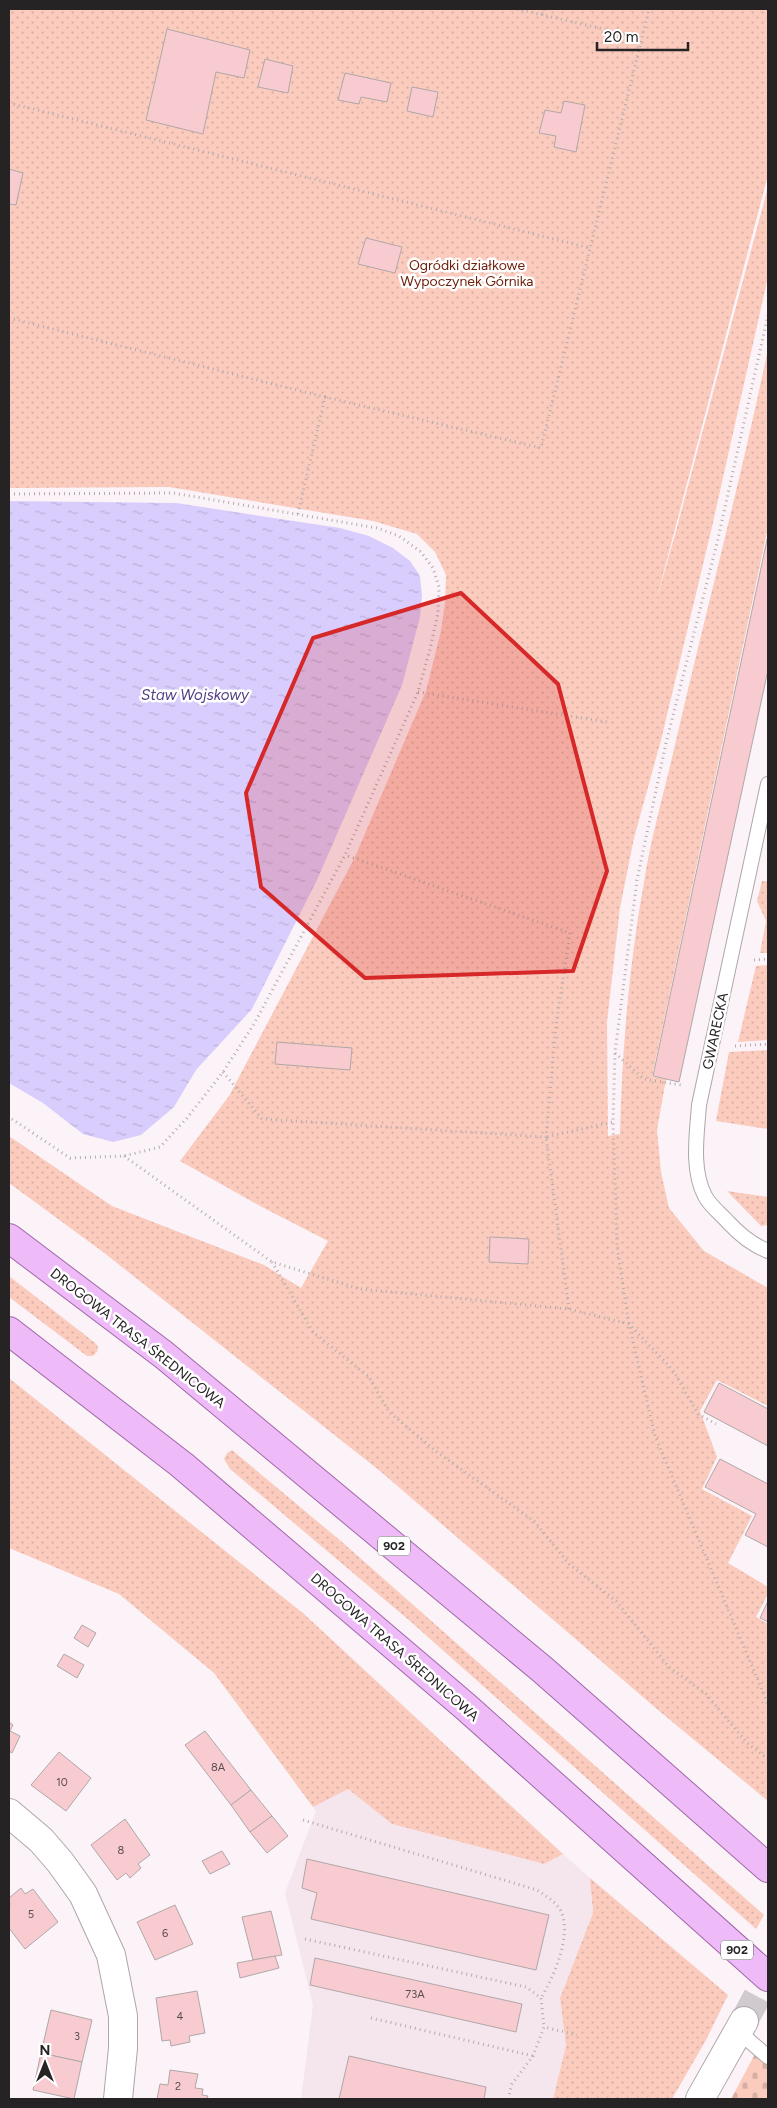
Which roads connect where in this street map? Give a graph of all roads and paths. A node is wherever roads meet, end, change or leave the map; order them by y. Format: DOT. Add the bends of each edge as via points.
graph roads {
  1 [pos="517,9"];
  2 [pos="544,9"];
  3 [pos="649,9"];
  4 [pos="542,15"];
  5 [pos="642,38"];
  6 [pos="9,103"];
  7 [pos="590,248"];
  8 [pos="768,315"];
  9 [pos="9,318"];
  10 [pos="325,397"];
  11 [pos="9,494"];
  12 [pos="298,514"];
  13 [pos="418,692"];
  14 [pos="607,722"];
  15 [pos="768,784"];
  16 [pos="345,855"];
  17 [pos="768,959"];
  18 [pos="753,960"];
  19 [pos="768,1044"];
  20 [pos="734,1046"];
  21 [pos="615,1052"];
  22 [pos="222,1072"];
  23 [pos="702,1088"];
  24 [pos="9,1117"];
  25 [pos="613,1122"];
  26 [pos="546,1137"];
  27 [pos="124,1156"];
  28 [pos="9,1238"];
  29 [pos="768,1251"];
  30 [pos="272,1262"];
  31 [pos="570,1310"];
  32 [pos="629,1324"];
  33 [pos="9,1331"];
  34 [pos="716,1424"];
  35 [pos="768,1704"];
  36 [pos="768,1759"];
  37 [pos="9,1813"];
  38 [pos="303,1820"];
  39 [pos="768,1868"];
  40 [pos="305,1939"];
  41 [pos="768,1978"];
  42 [pos="541,1998"];
  43 [pos="372,2018"];
  44 [pos="544,2026"];
  45 [pos="741,2027"];
  46 [pos="577,2035"];
  47 [pos="532,2056"];
  48 [pos="768,2057"];
  49 [pos="118,2099"];
  50 [pos="508,2099"];
  51 [pos="700,2099"];
  1 -- 4 [label="path"];
  2 -- 4 [label="path"];
  3 -- 5 [label="path"];
  4 -- 5 [label="path"];
  5 -- 7 [label="path"];
  6 -- 7 [label="path"];
  7 -- 10 [label="path" via="541,448"];
  8 -- 21 [label="path" via="717,543 666,743 637,880"];
  9 -- 10 [label="path"];
  10 -- 12 [label="path"];
  11 -- 12 [label="path" via="172,494"];
  12 -- 13 [label="path" via="377,528 399,536 421,552 433,568 440,587 438,613"];
  13 -- 14 [label="path"];
  13 -- 16 [label="path"];
  15 -- 23 [label="lane, GWARECKA"];
  16 -- 22 [label="path" via="254,1024"];
  16 -- 26 [label="path" via="570,933 556,1025"];
  17 -- 18 [label="path"];
  19 -- 20 [label="path"];
  21 -- 23 [label="path" via="644,1079"];
  21 -- 25 [label="path"];
  22 -- 26 [label="path" via="262,1119"];
  22 -- 27 [label="path" via="160,1147"];
  23 -- 29 [label="lane, GWARECKA" via="697,1138 698,1174 705,1197 732,1227 755,1246"];
  24 -- 27 [label="path" via="70,1158"];
  25 -- 26 [label="path"];
  25 -- 32 [label="path" via="616,1246"];
  26 -- 31 [label="path"];
  27 -- 30 [label="path"];
  28 -- 39 [label="main road, DROGOWA TRASA ŚREDNICOWA / 902" via="164,1355 543,1670"];
  30 -- 31 [label="path" via="360,1289"];
  30 -- 36 [label="path" via="313,1332 369,1377 389,1412 437,1452 535,1522 569,1564 616,1601 669,1667 706,1694 746,1743"];
  31 -- 32 [label="path"];
  32 -- 34 [label="path" via="673,1370 698,1414"];
  32 -- 35 [label="path" via="655,1436"];
  33 -- 41 [label="main road, DROGOWA TRASA ŚREDNICOWA / 902" via="204,1484 466,1707"];
  37 -- 49 [label="street" via="41,1840 83,1894 111,1955 123,2016"];
  38 -- 42 [label="path" via="538,1890 561,1911 564,1924 562,1949"];
  40 -- 42 [label="path" via="526,1987"];
  42 -- 44 [label="path"];
  43 -- 47 [label="path"];
  44 -- 46 [label="path"];
  44 -- 47 [label="path"];
  45 -- 48 [label="lane"];
  45 -- 51 [label="street"];
  47 -- 50 [label="path" via="512,2084"];
}
